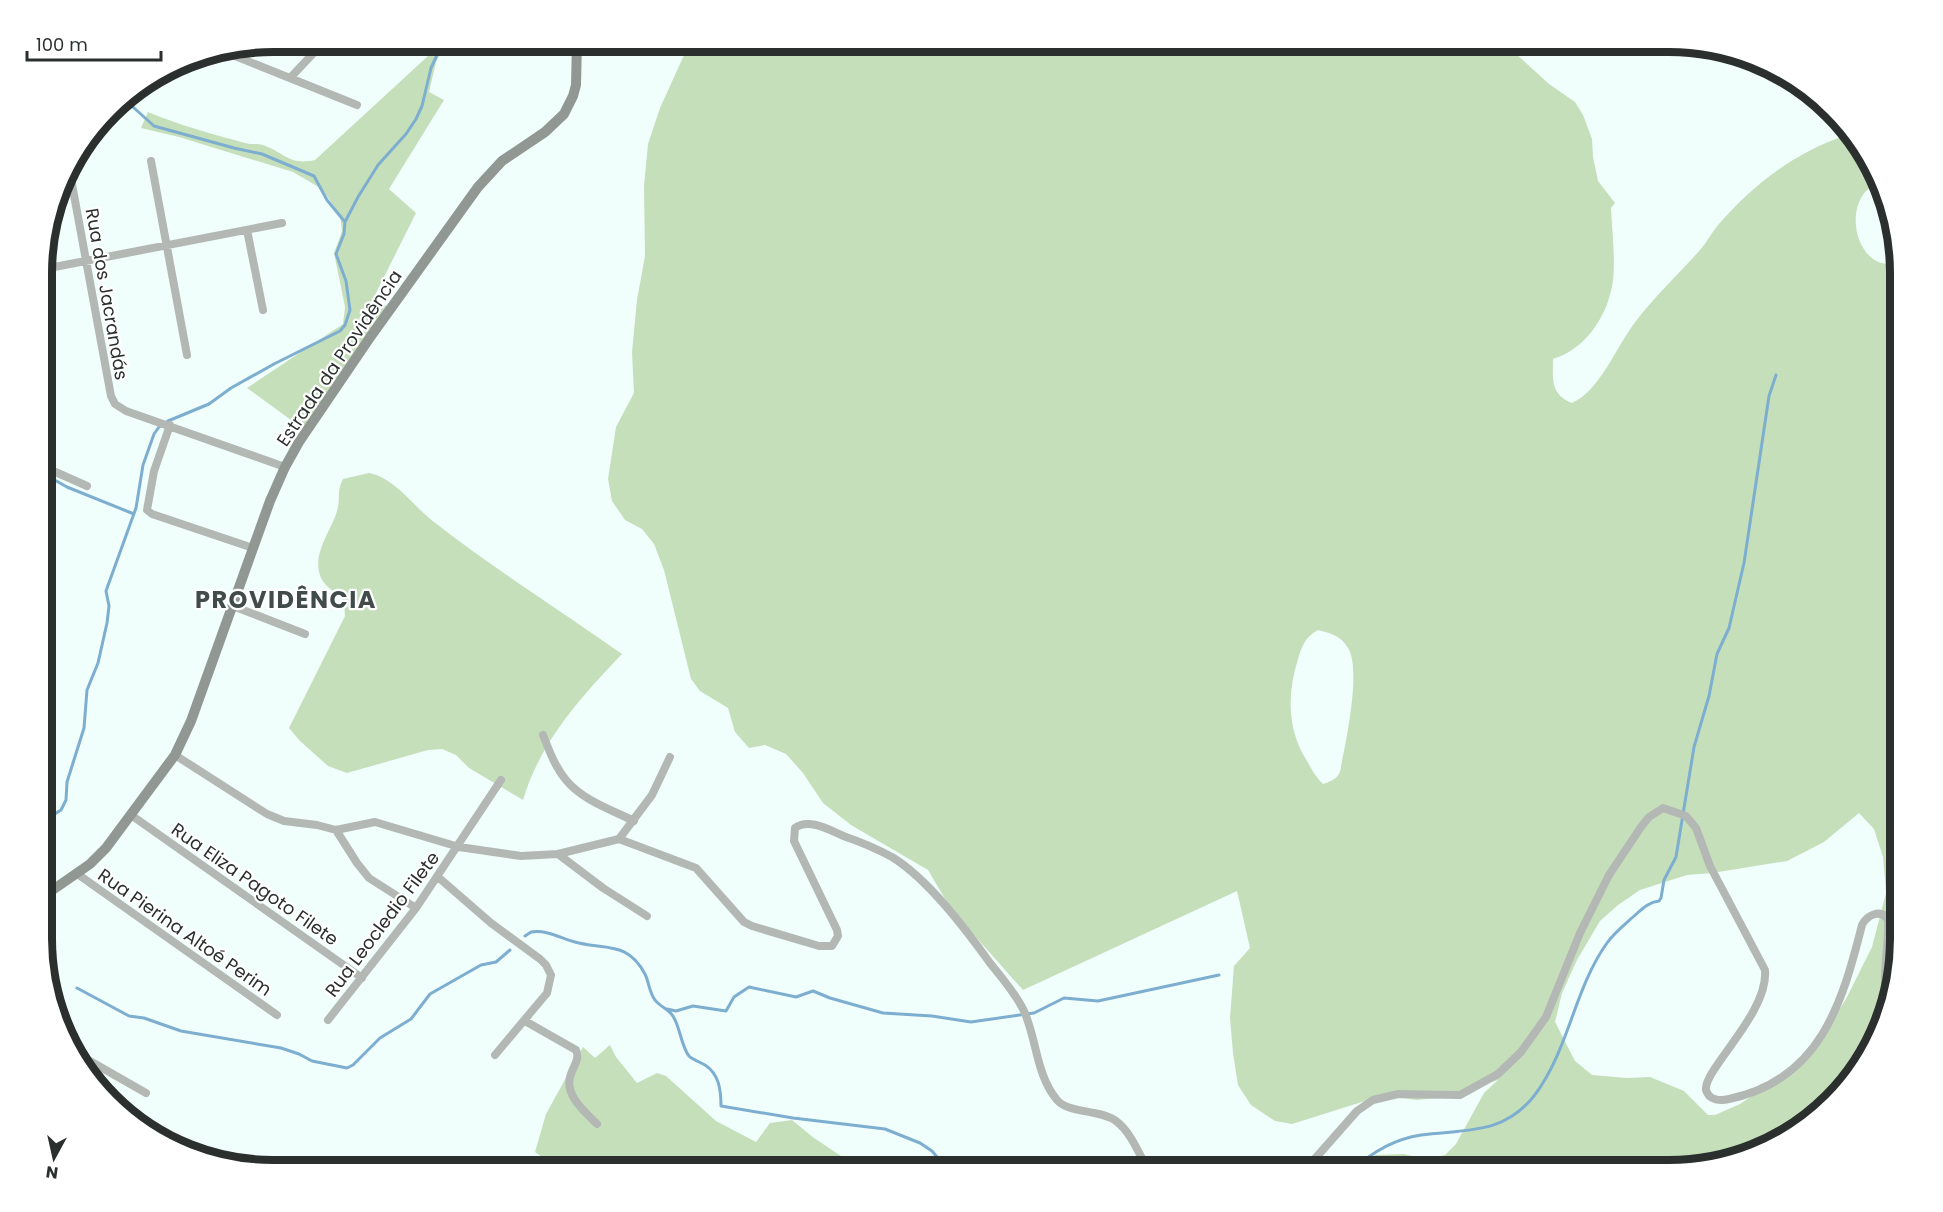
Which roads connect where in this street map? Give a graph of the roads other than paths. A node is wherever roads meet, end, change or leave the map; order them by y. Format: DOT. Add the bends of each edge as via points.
graph roads {
  1 [pos="315,52"];
  2 [pos="577,52"];
  3 [pos="236,56"];
  4 [pos="291,77"];
  5 [pos="357,105"];
  6 [pos="151,161"];
  7 [pos="72,183"];
  8 [pos="282,223"];
  9 [pos="247,230"];
  10 [pos="166,245"];
  11 [pos="86,261"];
  12 [pos="52,267"];
  13 [pos="263,310"];
  14 [pos="187,355"];
  15 [pos="168,424"];
  16 [pos="285,467"];
  17 [pos="52,470"];
  18 [pos="87,486"];
  19 [pos="254,548"];
  20 [pos="233,606"];
  21 [pos="305,633"];
  22 [pos="543,735"];
  23 [pos="175,755"];
  24 [pos="670,758"];
  25 [pos="501,780"];
  26 [pos="131,815"];
  27 [pos="634,821"];
  28 [pos="336,830"];
  29 [pos="619,839"];
  30 [pos="459,846"];
  31 [pos="558,854"];
  32 [pos="76,873"];
  33 [pos="438,877"];
  34 [pos="52,890"];
  35 [pos="416,908"];
  36 [pos="647,916"];
  37 [pos="362,978"];
  38 [pos="1884,988"];
  39 [pos="277,1015"];
  40 [pos="328,1020"];
  41 [pos="525,1021"];
  42 [pos="495,1055"];
  43 [pos="90,1061"];
  44 [pos="146,1093"];
  45 [pos="597,1124"];
  46 [pos="1143,1160"];
  47 [pos="1314,1160"];
  1 -- 4 [label="street"];
  2 -- 16 [label="street, Estrada da Providência" via="576,85 564,114 502,161 478,187 317,413"];
  3 -- 4 [label="street"];
  4 -- 5 [label="street"];
  6 -- 10 [label="street"];
  7 -- 11 [label="street, Rua dos Jacrandás"];
  8 -- 9 [label="street"];
  9 -- 10 [label="street"];
  9 -- 13 [label="street"];
  10 -- 11 [label="street"];
  10 -- 14 [label="street"];
  11 -- 12 [label="street"];
  11 -- 15 [label="street, Rua dos Jacrandás" via="112,400 126,411"];
  15 -- 16 [label="street, Rua dos Jacrandás"];
  15 -- 19 [label="street" via="147,503 149,512"];
  16 -- 19 [label="street, Estrada da Providência"];
  17 -- 18 [label="street"];
  19 -- 20 [label="street, Estrada da Providência"];
  20 -- 21 [label="street"];
  20 -- 23 [label="street, Estrada da Providência"];
  22 -- 27 [label="street" via="567,782"];
  23 -- 26 [label="street, Estrada da Providência"];
  23 -- 28 [label="street" via="267,814"];
  24 -- 27 [label="street"];
  25 -- 30 [label="street, Rua Leocledio Filete"];
  26 -- 32 [label="street, Estrada da Providência" via="100,856"];
  26 -- 37 [label="street, Rua Eliza Pagoto Filete"];
  27 -- 29 [label="street"];
  28 -- 30 [label="street" via="375,822"];
  28 -- 35 [label="street" via="369,878"];
  29 -- 31 [label="street, Rua Leocledio Filete"];
  29 -- 46 [label="street" via="691,864 744,922 826,947 836,942 837,930 794,841 795,828 812,824 892,857 925,884 1018,1000 1035,1041 1047,1086 1057,1100 1118,1122"];
  30 -- 31 [label="street, Rua Leocledio Filete" via="521,856"];
  30 -- 33 [label="street, Rua Leocledio Filete"];
  31 -- 36 [label="street"];
  32 -- 34 [label="street, Estrada da Providência"];
  32 -- 39 [label="street, Rua Pierina Altoé Perim"];
  33 -- 35 [label="street, Rua Leocledio Filete"];
  33 -- 41 [label="street" via="546,964 551,980 542,1000"];
  35 -- 37 [label="street, Rua Leocledio Filete"];
  37 -- 40 [label="street, Rua Leocledio Filete"];
  38 -- 47 [label="street" via="1888,921 1882,914 1874,914 1862,925 1841,999 1826,1030 1797,1066 1784,1077 1743,1095 1723,1100 1708,1095 1709,1078 1763,994 1765,970 1710,866 1696,828 1686,816 1663,808 1649,817 1608,876 1546,1017 1521,1052 1498,1074 1460,1095 1398,1094 1373,1100 1357,1111"];
  41 -- 42 [label="street"];
  41 -- 45 [label="street" via="576,1050 578,1058 569,1079 570,1090"];
  43 -- 44 [label="street"];
}
